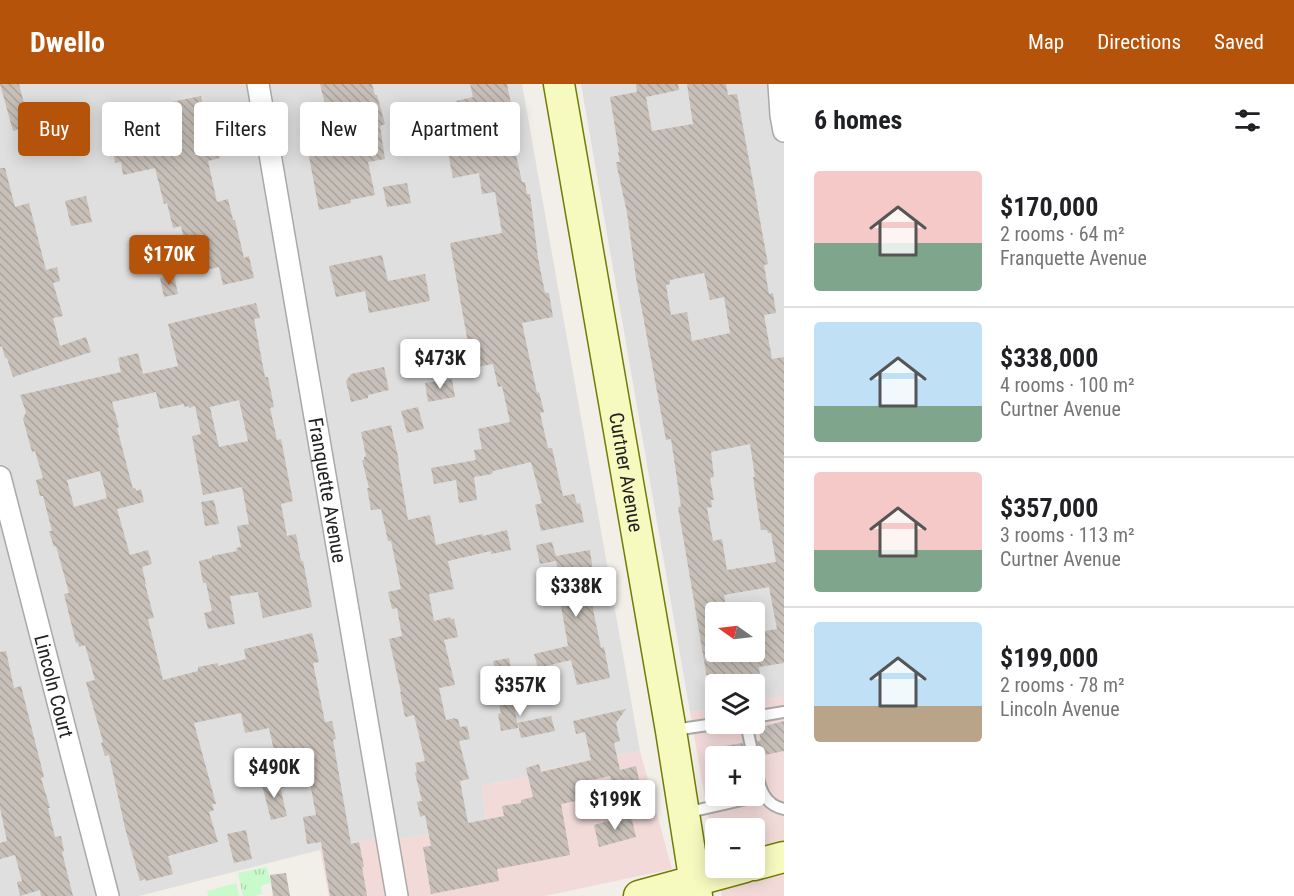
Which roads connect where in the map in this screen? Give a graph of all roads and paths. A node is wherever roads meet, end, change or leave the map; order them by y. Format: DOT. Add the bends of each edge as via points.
graph roads {
  1 [pos="258,84"];
  2 [pos="559,84"];
  3 [pos="779,84"];
  4 [pos="784,131"];
  5 [pos="0,477"];
  6 [pos="784,712"];
  7 [pos="765,715"];
  8 [pos="705,726"];
  9 [pos="671,731"];
  10 [pos="765,798"];
  11 [pos="715,806"];
  12 [pos="784,809"];
  13 [pos="684,813"];
  14 [pos="784,857"];
  15 [pos="765,862"];
  16 [pos="719,878"];
  17 [pos="696,888"];
  18 [pos="108,896"];
  19 [pos="397,896"];
  20 [pos="639,896"];
  1 -- 19 [label="street, Franquette Avenue"];
  2 -- 9 [label="main road, Curtner Avenue"];
  3 -- 4 [label="street"];
  5 -- 18 [label="street, Lincoln Court"];
  6 -- 7 [label="lane"];
  8 -- 9 [label="lane"];
  9 -- 13 [label="main road, Curtner Avenue"];
  10 -- 12 [label="lane"];
  11 -- 13 [label="lane"];
  13 -- 17 [label="main road, Curtner Avenue"];
  14 -- 15 [label="main road"];
  16 -- 17 [label="main road"];
  17 -- 20 [label="main road"];
}
